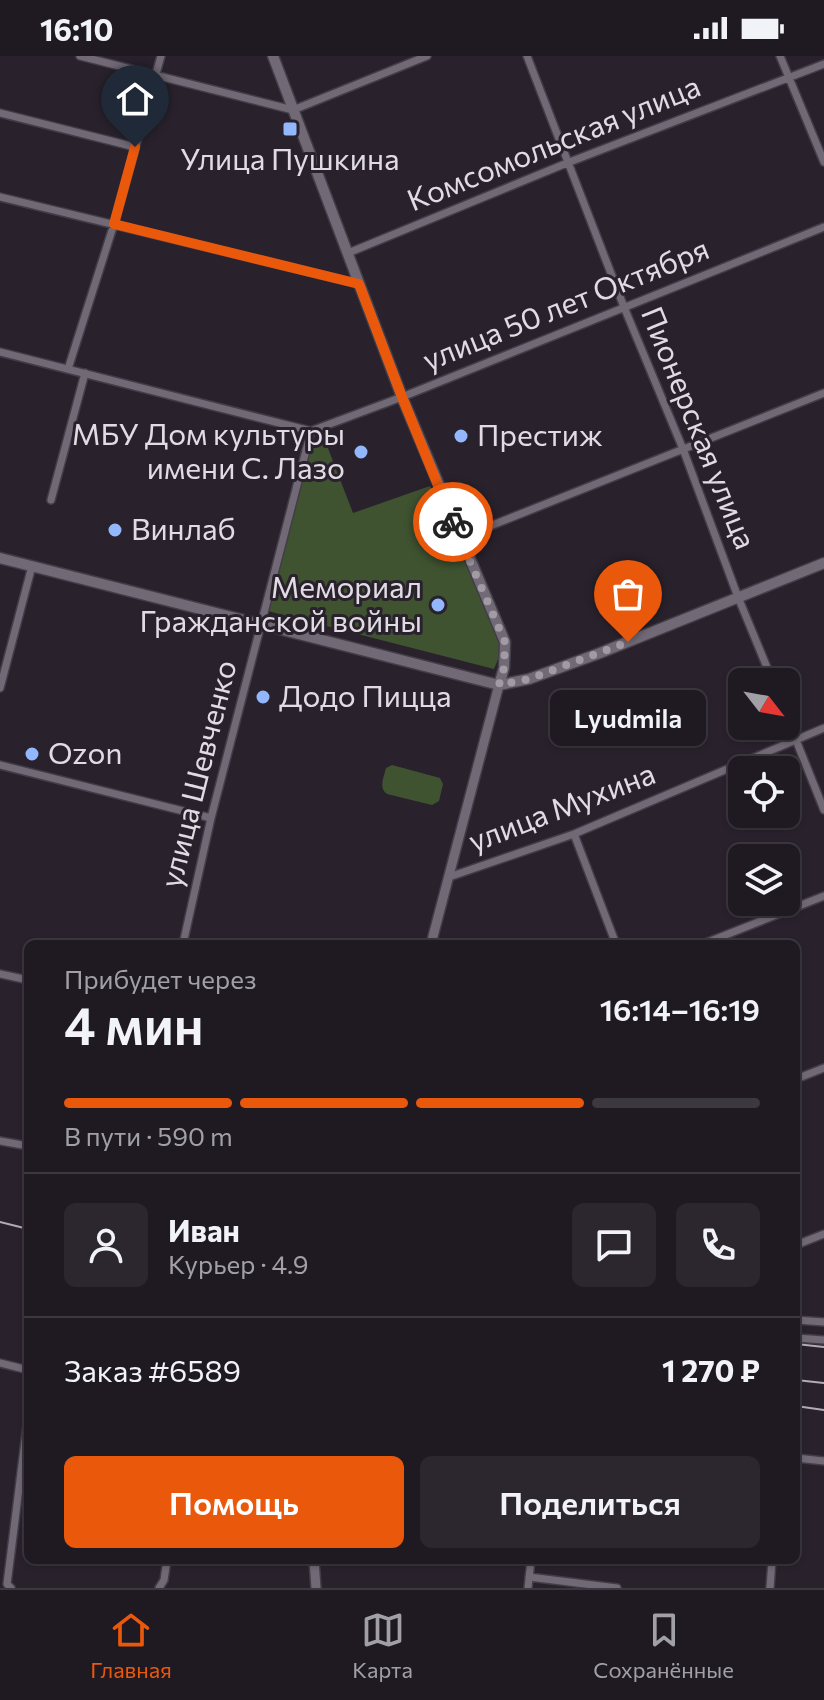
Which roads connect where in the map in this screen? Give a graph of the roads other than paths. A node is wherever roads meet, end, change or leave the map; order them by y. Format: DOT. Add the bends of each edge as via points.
graph roads {
  1 [pos="80,56"];
  2 [pos="161,56"];
  3 [pos="273,56"];
  4 [pos="427,56"];
  5 [pos="527,56"];
  6 [pos="780,56"];
  7 [pos="824,64"];
  8 [pos="156,75"];
  9 [pos="788,78"];
  10 [pos="293,110"];
  11 [pos="0,113"];
  12 [pos="135,147"];
  13 [pos="824,162"];
  14 [pos="567,163"];
  15 [pos="0,197"];
  16 [pos="114,224"];
  17 [pos="824,227"];
  18 [pos="348,253"];
  19 [pos="359,284"];
  20 [pos="624,307"];
  21 [pos="0,352"];
  22 [pos="68,369"];
  23 [pos="85,373"];
  24 [pos="824,393"];
  25 [pos="402,397"];
  26 [pos="311,431"];
  27 [pos="683,449"];
  28 [pos="51,500"];
  29 [pos="460,538"];
  30 [pos="0,558"];
  31 [pos="824,563"];
  32 [pos="32,566"];
  33 [pos="738,597"];
  34 [pos="261,624"];
  35 [pos="767,668"];
  36 [pos="499,685"];
  37 [pos="0,688"];
  38 [pos="824,728"];
  39 [pos="800,737"];
  40 [pos="794,740"];
  41 [pos="796,740"];
  42 [pos="0,765"];
  43 [pos="824,810"];
  44 [pos="211,818"];
  45 [pos="574,834"];
  46 [pos="449,877"];
  47 [pos="824,896"];
  48 [pos="184,940"];
  49 [pos="432,940"];
  50 [pos="614,940"];
  51 [pos="713,940"];
  52 [pos="0,974"];
  53 [pos="24,979"];
  54 [pos="824,1068"];
  55 [pos="800,1077"];
  56 [pos="0,1141"];
  57 [pos="24,1145"];
  58 [pos="824,1234"];
  59 [pos="800,1243"];
  60 [pos="800,1320"];
  61 [pos="824,1322"];
  62 [pos="800,1338"];
  63 [pos="824,1340"];
  64 [pos="0,1363"];
  65 [pos="24,1369"];
  66 [pos="24,1453"];
  67 [pos="800,1458"];
  68 [pos="824,1461"];
  69 [pos="166,1564"];
  70 [pos="314,1564"];
  71 [pos="531,1564"];
  72 [pos="772,1564"];
  73 [pos="529,1577"];
  74 [pos="9,1586"];
  75 [pos="159,1588"];
  76 [pos="316,1588"];
  77 [pos="528,1588"];
  78 [pos="617,1588"];
  79 [pos="770,1588"];
  1 -- 8 [label="street"];
  2 -- 8 [label="street"];
  3 -- 10 [label="main road"];
  4 -- 10 [label="street"];
  5 -- 14 [label="street, Пионерская улица"];
  6 -- 9 [label="street"];
  7 -- 9 [label="street, Комсомольская улица"];
  8 -- 10 [label="street"];
  8 -- 12 [label="street"];
  9 -- 13 [label="street"];
  9 -- 14 [label="street, Комсомольская улица"];
  10 -- 18 [label="main road"];
  11 -- 12 [label="street"];
  12 -- 16 [label="street"];
  14 -- 18 [label="street, Комсомольская улица"];
  14 -- 20 [label="street, Пионерская улица"];
  15 -- 16 [label="street"];
  16 -- 19 [label="street"];
  16 -- 22 [label="street"];
  17 -- 20 [label="street, улица 50 лет Октября"];
  18 -- 19 [label="main road"];
  19 -- 25 [label="main road"];
  20 -- 25 [label="street, улица 50 лет Октября"];
  20 -- 27 [label="street, Пионерская улица"];
  21 -- 22 [label="street"];
  22 -- 23 [label="street"];
  23 -- 26 [label="street"];
  23 -- 28 [label="street"];
  24 -- 27 [label="street"];
  25 -- 26 [label="street, улица 50 лет Октября"];
  25 -- 29 [label="main road"];
  26 -- 34 [label="street, улица Шевченко"];
  27 -- 29 [label="street"];
  27 -- 33 [label="street, Пионерская улица"];
  29 -- 36 [label="main road" via="505,642"];
  30 -- 32 [label="main road"];
  31 -- 33 [label="main road"];
  32 -- 34 [label="main road"];
  32 -- 37 [label="street"];
  33 -- 35 [label="street, Пионерская улица"];
  33 -- 36 [label="main road" via="600,653"];
  34 -- 36 [label="main road"];
  34 -- 44 [label="street, улица Шевченко"];
  36 -- 46 [label="street"];
  38 -- 39 [label="street, улица Мухина"];
  40 -- 45 [label="street, улица Мухина"];
  41 -- 43 [label="street"];
  42 -- 44 [label="street"];
  44 -- 48 [label="street, улица Шевченко"];
  45 -- 46 [label="street, улица Мухина"];
  45 -- 50 [label="street"];
  46 -- 49 [label="street"];
  47 -- 51 [label="street"];
  52 -- 53 [label="street"];
  54 -- 55 [label="street"];
  56 -- 57 [label="street"];
  58 -- 59 [label="street"];
  60 -- 61 [label="street"];
  62 -- 63 [label="street"];
  64 -- 65 [label="street"];
  66 -- 74 [label="street"];
  67 -- 68 [label="street"];
  69 -- 75 [label="street"];
  70 -- 76 [label="street"];
  71 -- 73 [label="street"];
  72 -- 79 [label="street"];
  73 -- 77 [label="street"];
  73 -- 78 [label="street"];
}
